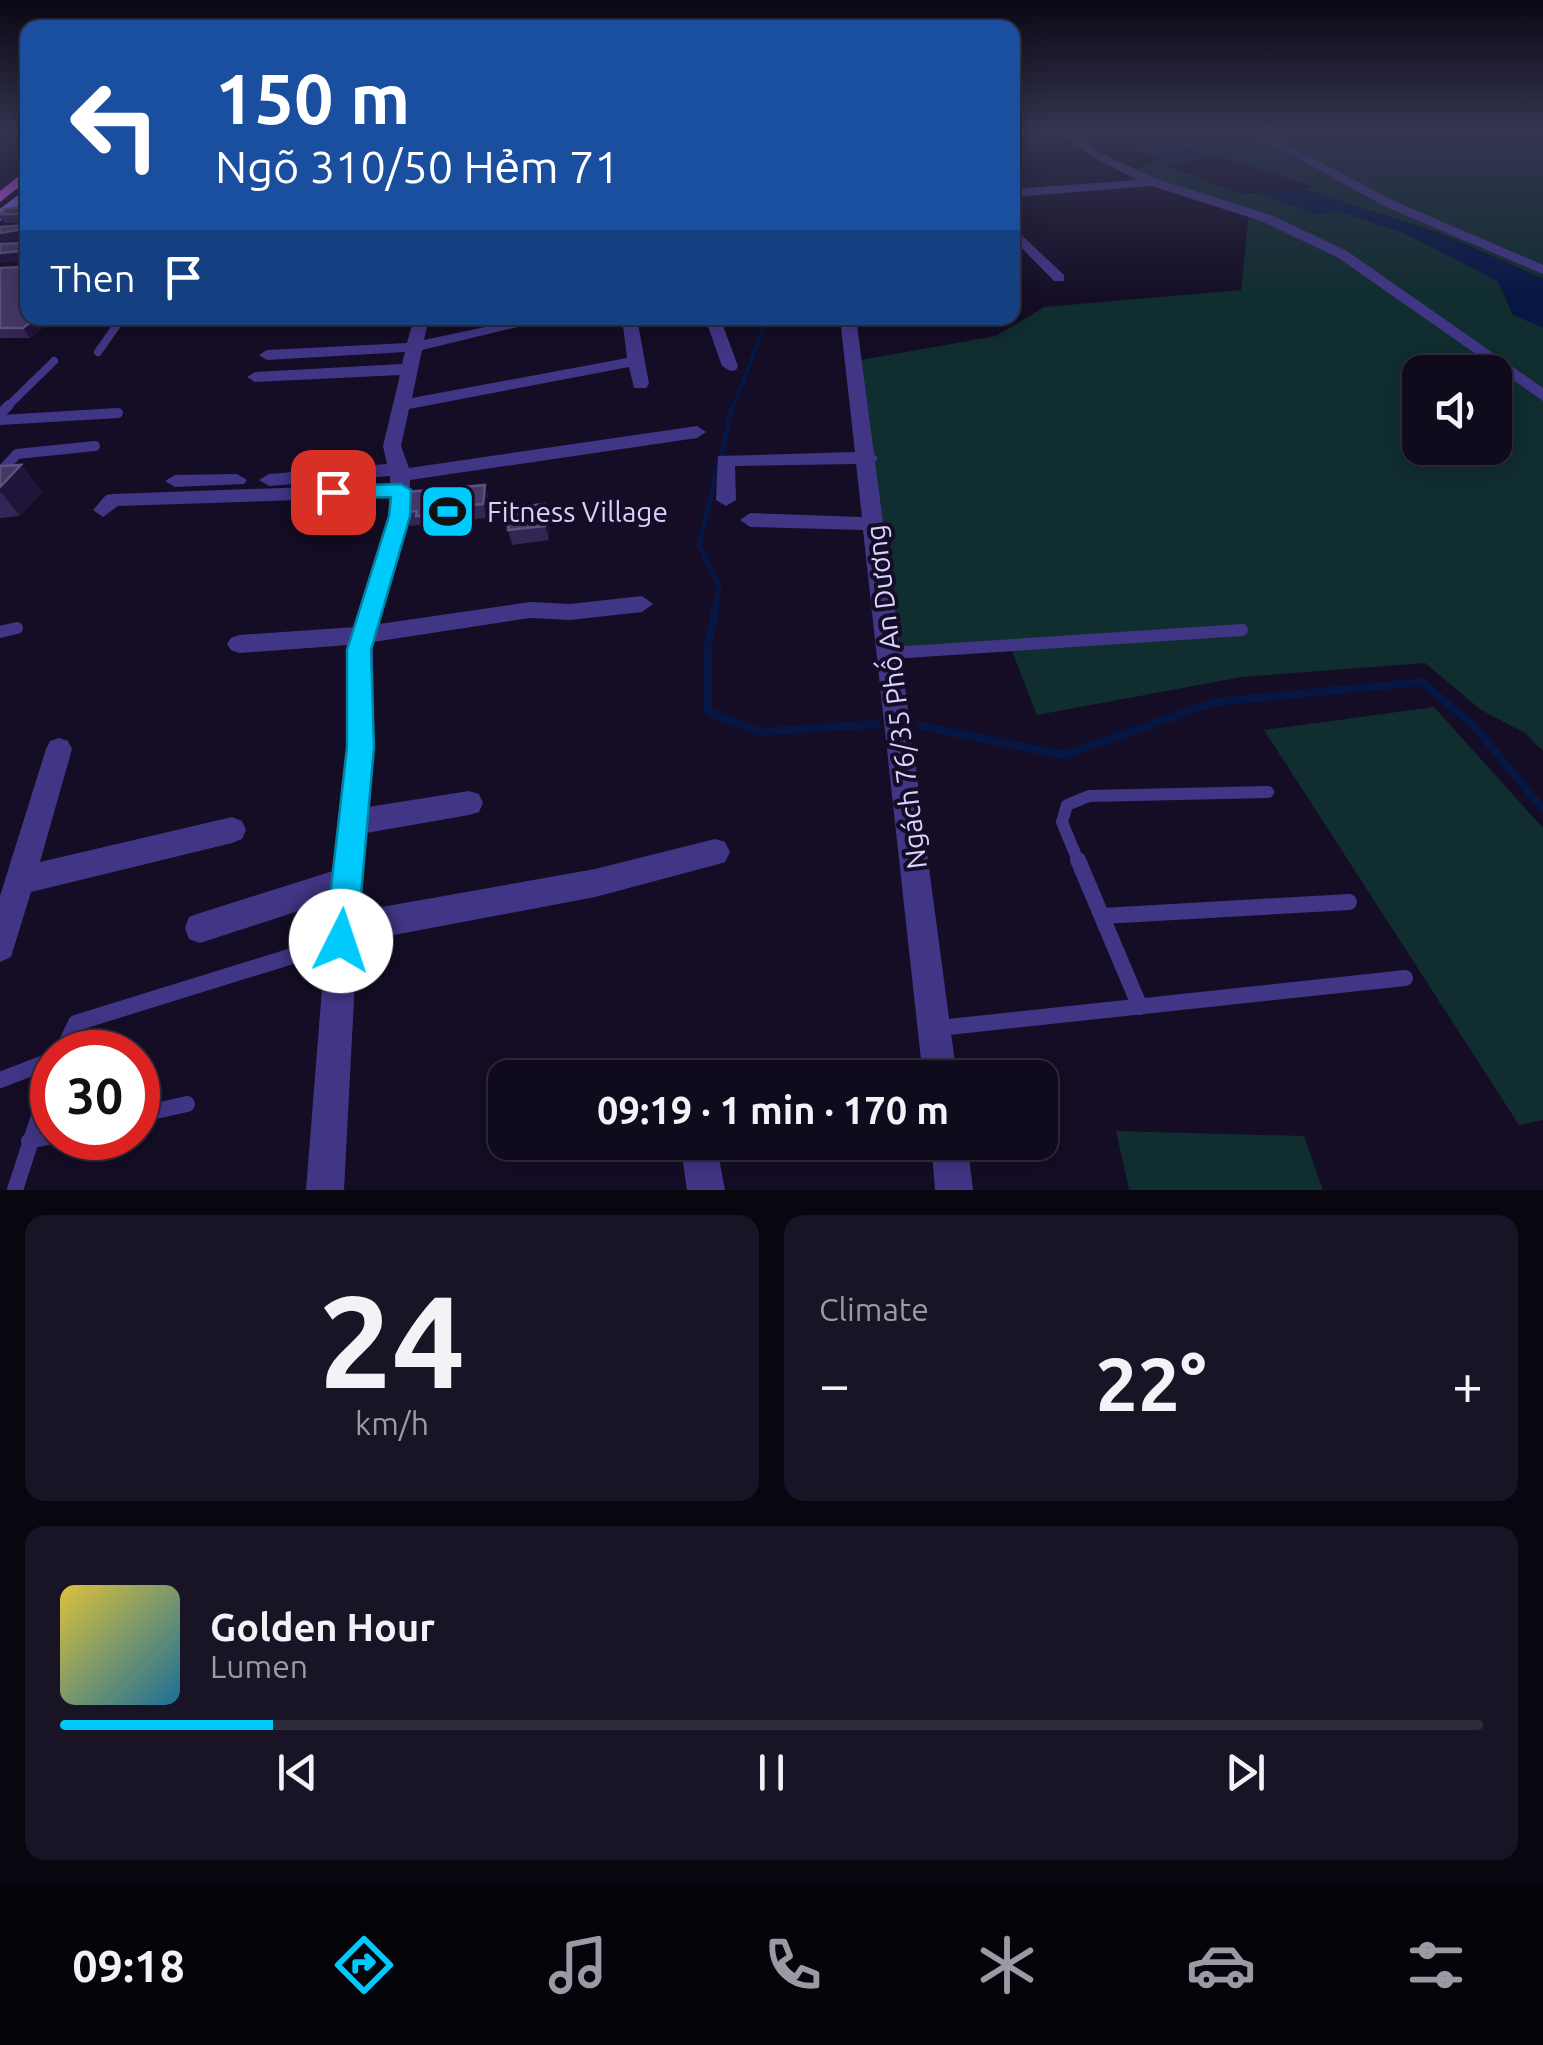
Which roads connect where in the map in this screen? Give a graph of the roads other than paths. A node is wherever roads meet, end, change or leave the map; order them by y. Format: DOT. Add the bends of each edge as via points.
graph roads {
  1 [pos="1094,187"];
  2 [pos="1166,187"];
  3 [pos="1357,187"];
  4 [pos="1020,192"];
  5 [pos="1020,238"];
  6 [pos="1543,270"];
  7 [pos="1059,278"];
  8 [pos="117,325"];
  9 [pos="420,325"];
  10 [pos="524,325"];
  11 [pos="630,325"];
  12 [pos="715,325"];
  13 [pos="849,325"];
  14 [pos="98,352"];
  15 [pos="267,355"];
  16 [pos="413,358"];
  17 [pos="54,360"];
  18 [pos="636,362"];
  19 [pos="730,366"];
  20 [pos="640,384"];
  21 [pos="1543,396"];
  22 [pos="262,397"];
  23 [pos="402,405"];
  24 [pos="118,413"];
  25 [pos="0,417"];
  26 [pos="697,432"];
  27 [pos="95,446"];
  28 [pos="0,454"];
  29 [pos="17,454"];
  30 [pos="868,458"];
  31 [pos="0,472"];
  32 [pos="401,478"];
  33 [pos="176,481"];
  34 [pos="726,500"];
  35 [pos="103,510"];
  36 [pos="750,520"];
  37 [pos="875,524"];
  38 [pos="642,604"];
  39 [pos="17,628"];
  40 [pos="1242,630"];
  41 [pos="0,632"];
  42 [pos="364,635"];
  43 [pos="239,644"];
  44 [pos="890,653"];
  45 [pos="59,749"];
  46 [pos="1268,792"];
  47 [pos="469,803"];
  48 [pos="352,822"];
  49 [pos="232,830"];
  50 [pos="715,852"];
  51 [pos="20,881"];
  52 [pos="346,882"];
  53 [pos="1349,902"];
  54 [pos="1102,916"];
  55 [pos="200,928"];
  56 [pos="341,935"];
  57 [pos="0,946"];
  58 [pos="1404,978"];
  59 [pos="1140,1007"];
  60 [pos="934,1028"];
  61 [pos="73,1030"];
  62 [pos="938,1060"];
  63 [pos="30,1068"];
  64 [pos="0,1080"];
  65 [pos="187,1104"];
  66 [pos="160,1111"];
  67 [pos="29,1141"];
  68 [pos="701,1160"];
  69 [pos="950,1160"];
  70 [pos="15,1190"];
  71 [pos="325,1190"];
  72 [pos="706,1190"];
  73 [pos="954,1190"];
  1 -- 4 [label="street"];
  2 -- 21 [label="street" via="1266,218 1342,254"];
  3 -- 6 [label="street"];
  5 -- 7 [label="street"];
  8 -- 14 [label="lane"];
  9 -- 16 [label="street"];
  10 -- 16 [label="street"];
  11 -- 18 [label="street"];
  12 -- 19 [label="street"];
  13 -- 30 [label="street, Ngách 76/35 Phố An Dương"];
  15 -- 16 [label="street"];
  16 -- 22 [label="street" via="264,377"];
  16 -- 23 [label="street"];
  17 -- 25 [label="lane"];
  18 -- 20 [label="street"];
  18 -- 23 [label="street"];
  23 -- 32 [label="street" via="392,446"];
  24 -- 25 [label="lane"];
  26 -- 32 [label="street"];
  27 -- 29 [label="lane"];
  28 -- 29 [label="lane"];
  29 -- 31 [label="lane"];
  30 -- 34 [label="street" via="724,460"];
  30 -- 37 [label="street, Ngách 76/35 Phố An Dương"];
  32 -- 33 [label="street"];
  32 -- 35 [label="street" via="112,500"];
  32 -- 42 [label="street" via="399,516"];
  36 -- 37 [label="street"];
  37 -- 44 [label="street, Ngách 76/35 Phố An Dương"];
  38 -- 42 [label="street" via="530,610"];
  39 -- 41 [label="lane"];
  40 -- 44 [label="lane"];
  42 -- 43 [label="street"];
  42 -- 48 [label="street"];
  44 -- 60 [label="street, Ngách 76/35 Phố An Dương"];
  45 -- 51 [label="street"];
  46 -- 54 [label="lane" via="1089,796 1067,805 1062,822"];
  47 -- 48 [label="street"];
  48 -- 52 [label="street"];
  49 -- 51 [label="street"];
  50 -- 56 [label="street"];
  51 -- 57 [label="street"];
  52 -- 55 [label="street"];
  52 -- 56 [label="street"];
  53 -- 54 [label="lane"];
  54 -- 59 [label="lane"];
  56 -- 61 [label="lane" via="76,1023"];
  56 -- 71 [label="street"];
  58 -- 59 [label="lane"];
  59 -- 60 [label="lane"];
  60 -- 62 [label="street, Ngách 76/35 Phố An Dương"];
  63 -- 64 [label="lane"];
  65 -- 66 [label="lane"];
  67 -- 70 [label="lane"];
  68 -- 72 [label="street"];
  69 -- 73 [label="street"];
}
